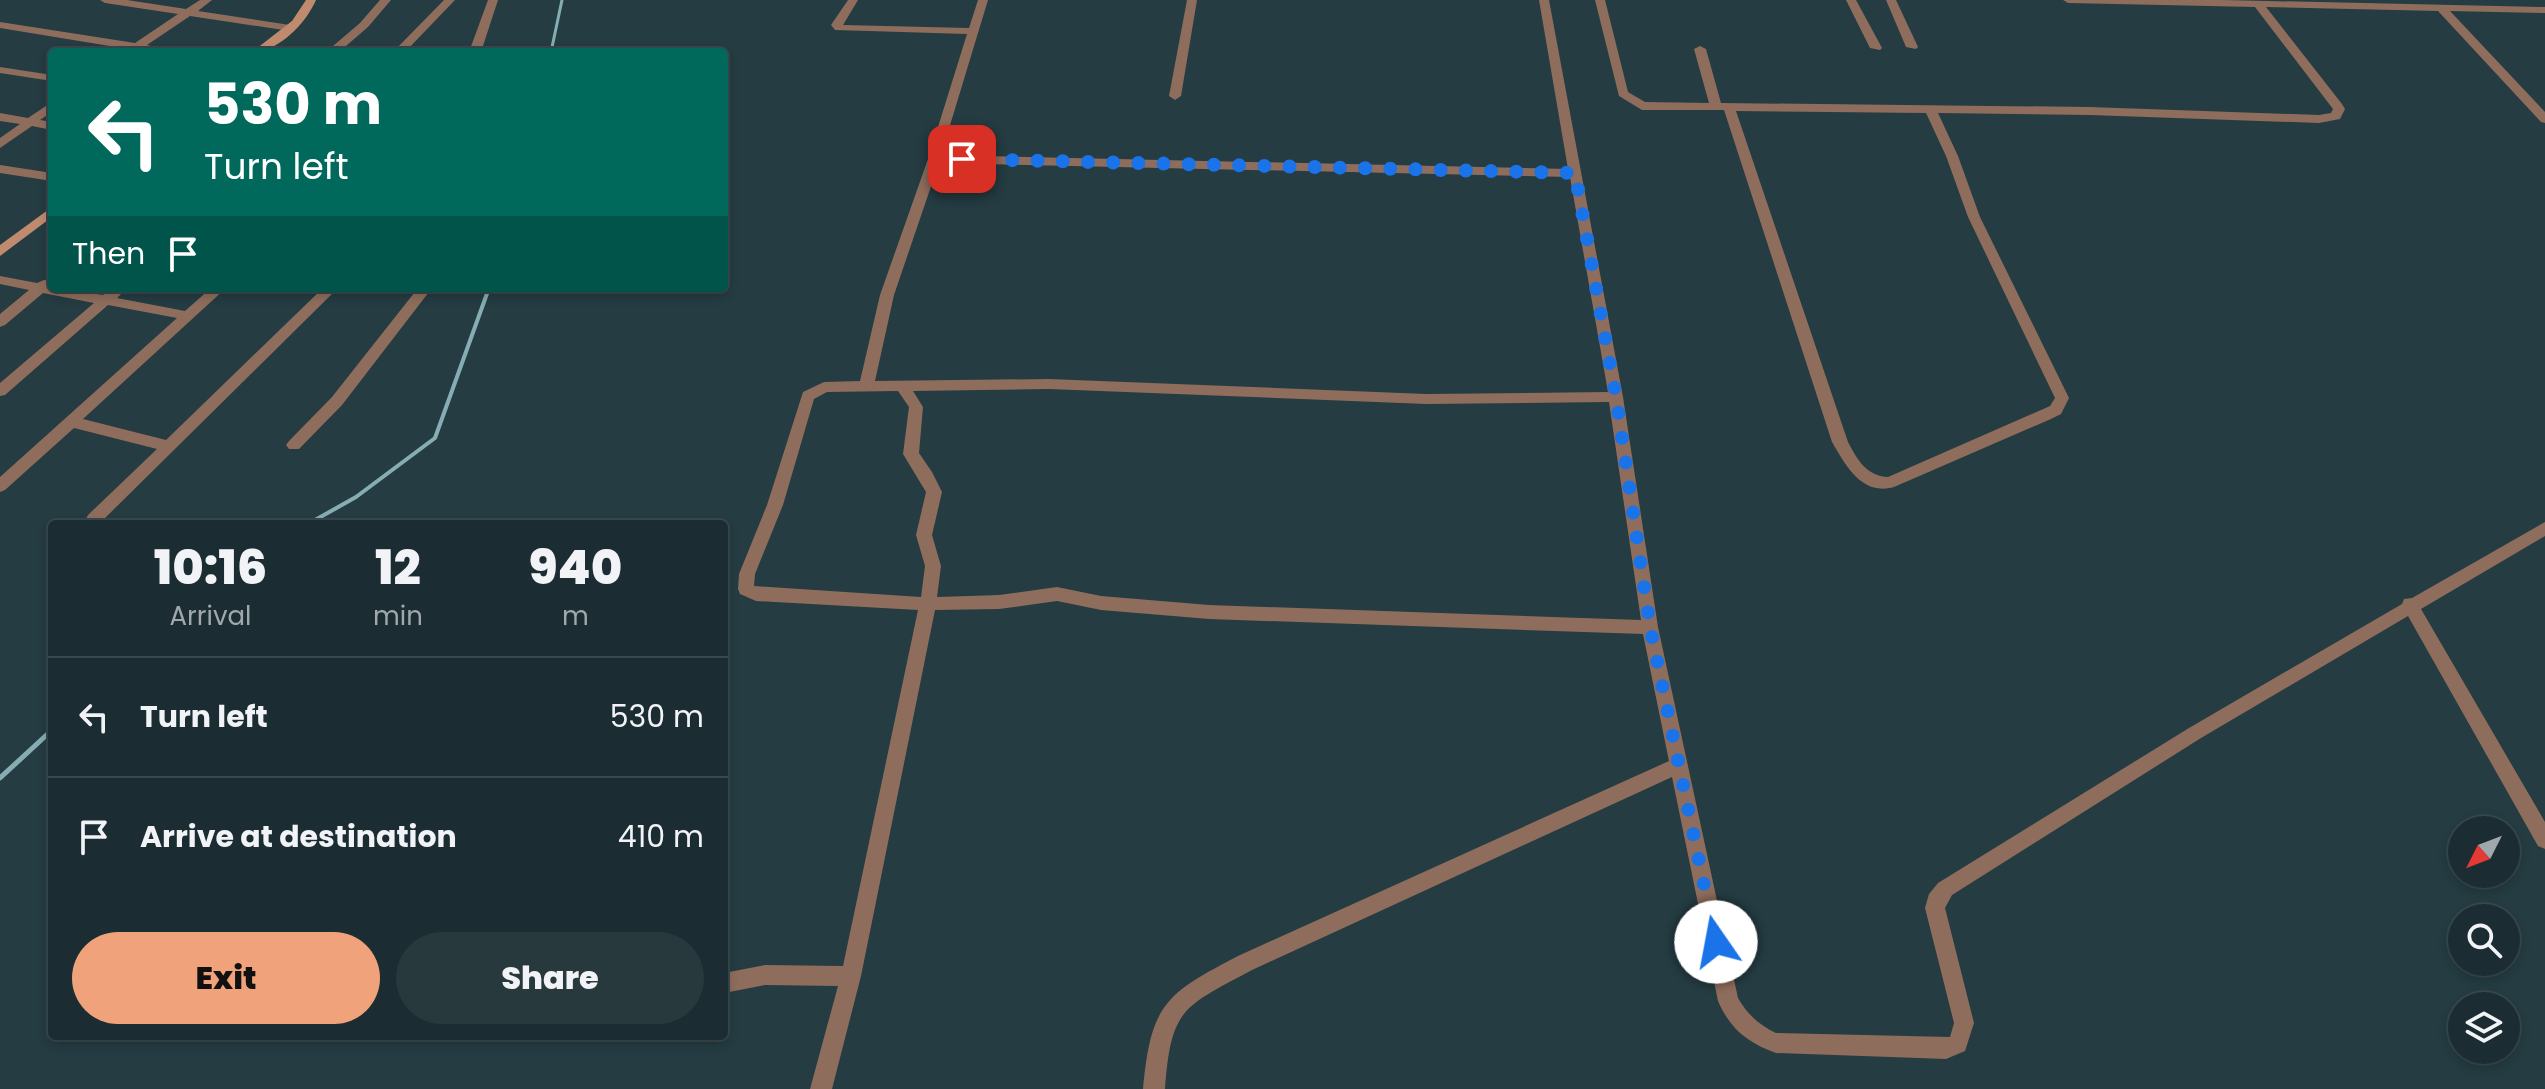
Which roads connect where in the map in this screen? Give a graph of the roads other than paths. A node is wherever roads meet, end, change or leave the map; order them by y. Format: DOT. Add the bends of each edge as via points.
graph roads {
  1 [pos="105,0"];
  2 [pos="203,0"];
  3 [pos="311,0"];
  4 [pos="386,0"];
  5 [pos="450,0"];
  6 [pos="493,0"];
  7 [pos="853,0"];
  8 [pos="983,0"];
  9 [pos="1192,0"];
  10 [pos="1544,0"];
  11 [pos="1600,0"];
  12 [pos="1851,0"];
  13 [pos="1891,0"];
  14 [pos="2068,0"];
  15 [pos="2149,1"];
  16 [pos="2303,2"];
  17 [pos="2258,4"];
  18 [pos="2448,6"];
  19 [pos="2545,10"];
  20 [pos="185,12"];
  21 [pos="0,25"];
  22 [pos="290,28"];
  23 [pos="973,31"];
  24 [pos="1912,47"];
  25 [pos="126,48"];
  26 [pos="133,48"];
  27 [pos="263,48"];
  28 [pos="337,48"];
  29 [pos="403,48"];
  30 [pos="476,48"];
  31 [pos="1876,48"];
  32 [pos="1700,49"];
  33 [pos="0,70"];
  34 [pos="48,77"];
  35 [pos="1175,96"];
  36 [pos="1722,107"];
  37 [pos="48,109"];
  38 [pos="1930,109"];
  39 [pos="0,117"];
  40 [pos="2545,119"];
  41 [pos="30,122"];
  42 [pos="48,125"];
  43 [pos="0,144"];
  44 [pos="934,159"];
  45 [pos="0,169"];
  46 [pos="1575,173"];
  47 [pos="48,176"];
  48 [pos="48,214"];
  49 [pos="0,252"];
  50 [pos="0,280"];
  51 [pos="47,282"];
  52 [pos="78,292"];
  53 [pos="115,292"];
  54 [pos="215,292"];
  55 [pos="327,292"];
  56 [pos="422,292"];
  57 [pos="105,301"];
  58 [pos="188,316"];
  59 [pos="0,322"];
  60 [pos="867,384"];
  61 [pos="901,385"];
  62 [pos="0,391"];
  63 [pos="1616,397"];
  64 [pos="72,422"];
  65 [pos="294,445"];
  66 [pos="169,446"];
  67 [pos="0,486"];
  68 [pos="94,519"];
  69 [pos="2545,528"];
  70 [pos="928,604"];
  71 [pos="2410,604"];
  72 [pos="1650,627"];
  73 [pos="1679,765"];
  74 [pos="2545,840"];
  75 [pos="851,976"];
  76 [pos="728,982"];
  77 [pos="821,1089"];
  78 [pos="1154,1089"];
  1 -- 20 [label="street"];
  2 -- 20 [label="street"];
  3 -- 22 [label="main road"];
  4 -- 28 [label="street"];
  5 -- 29 [label="street"];
  6 -- 30 [label="street"];
  7 -- 23 [label="street" via="839,28"];
  8 -- 23 [label="street"];
  9 -- 35 [label="street"];
  10 -- 46 [label="street"];
  11 -- 36 [label="street" via="1623,94 1642,106"];
  12 -- 31 [label="street"];
  13 -- 24 [label="street"];
  14 -- 15 [label="street"];
  15 -- 17 [label="street"];
  16 -- 17 [label="street"];
  16 -- 18 [label="street"];
  17 -- 38 [label="street" via="2336,104 2336,116"];
  18 -- 19 [label="street"];
  18 -- 40 [label="street"];
  20 -- 22 [label="street"];
  20 -- 26 [label="street"];
  21 -- 25 [label="street"];
  22 -- 27 [label="main road"];
  23 -- 44 [label="street"];
  32 -- 36 [label="street"];
  33 -- 34 [label="street"];
  36 -- 38 [label="street"];
  36 -- 38 [label="street" via="1840,442 1855,468 1880,483 2046,415 2062,398 1974,217"];
  37 -- 41 [label="street"];
  39 -- 41 [label="street"];
  41 -- 42 [label="street"];
  41 -- 43 [label="street"];
  44 -- 46 [label="street"];
  44 -- 60 [label="street" via="887,295"];
  45 -- 47 [label="street"];
  46 -- 63 [label="street"];
  48 -- 49 [label="main road"];
  50 -- 51 [label="street"];
  51 -- 59 [label="street"];
  52 -- 57 [label="street"];
  53 -- 57 [label="street"];
  54 -- 58 [label="street"];
  55 -- 66 [label="street"];
  56 -- 65 [label="street" via="337,401"];
  57 -- 58 [label="street"];
  57 -- 62 [label="street"];
  58 -- 64 [label="street"];
  60 -- 61 [label="street"];
  60 -- 70 [label="street" via="824,387 808,396 746,589 770,595"];
  61 -- 63 [label="street" via="1049,384 1426,399"];
  61 -- 70 [label="street" via="916,407 911,454 934,492 924,535 933,566"];
  63 -- 72 [label="street"];
  64 -- 66 [label="street"];
  64 -- 67 [label="street"];
  66 -- 68 [label="street"];
  69 -- 71 [label="street"];
  70 -- 72 [label="street" via="1057,594 1209,612"];
  70 -- 75 [label="street"];
  71 -- 73 [label="street" via="1945,889 1936,900 1936,916 1964,1023 1958,1044 1946,1049 1776,1043 1747,1029 1728,1001"];
  71 -- 74 [label="street"];
  72 -- 73 [label="street"];
  73 -- 78 [label="street" via="1192,991 1166,1016 1160,1030"];
  75 -- 76 [label="street" via="765,975"];
  75 -- 77 [label="street"];
}
